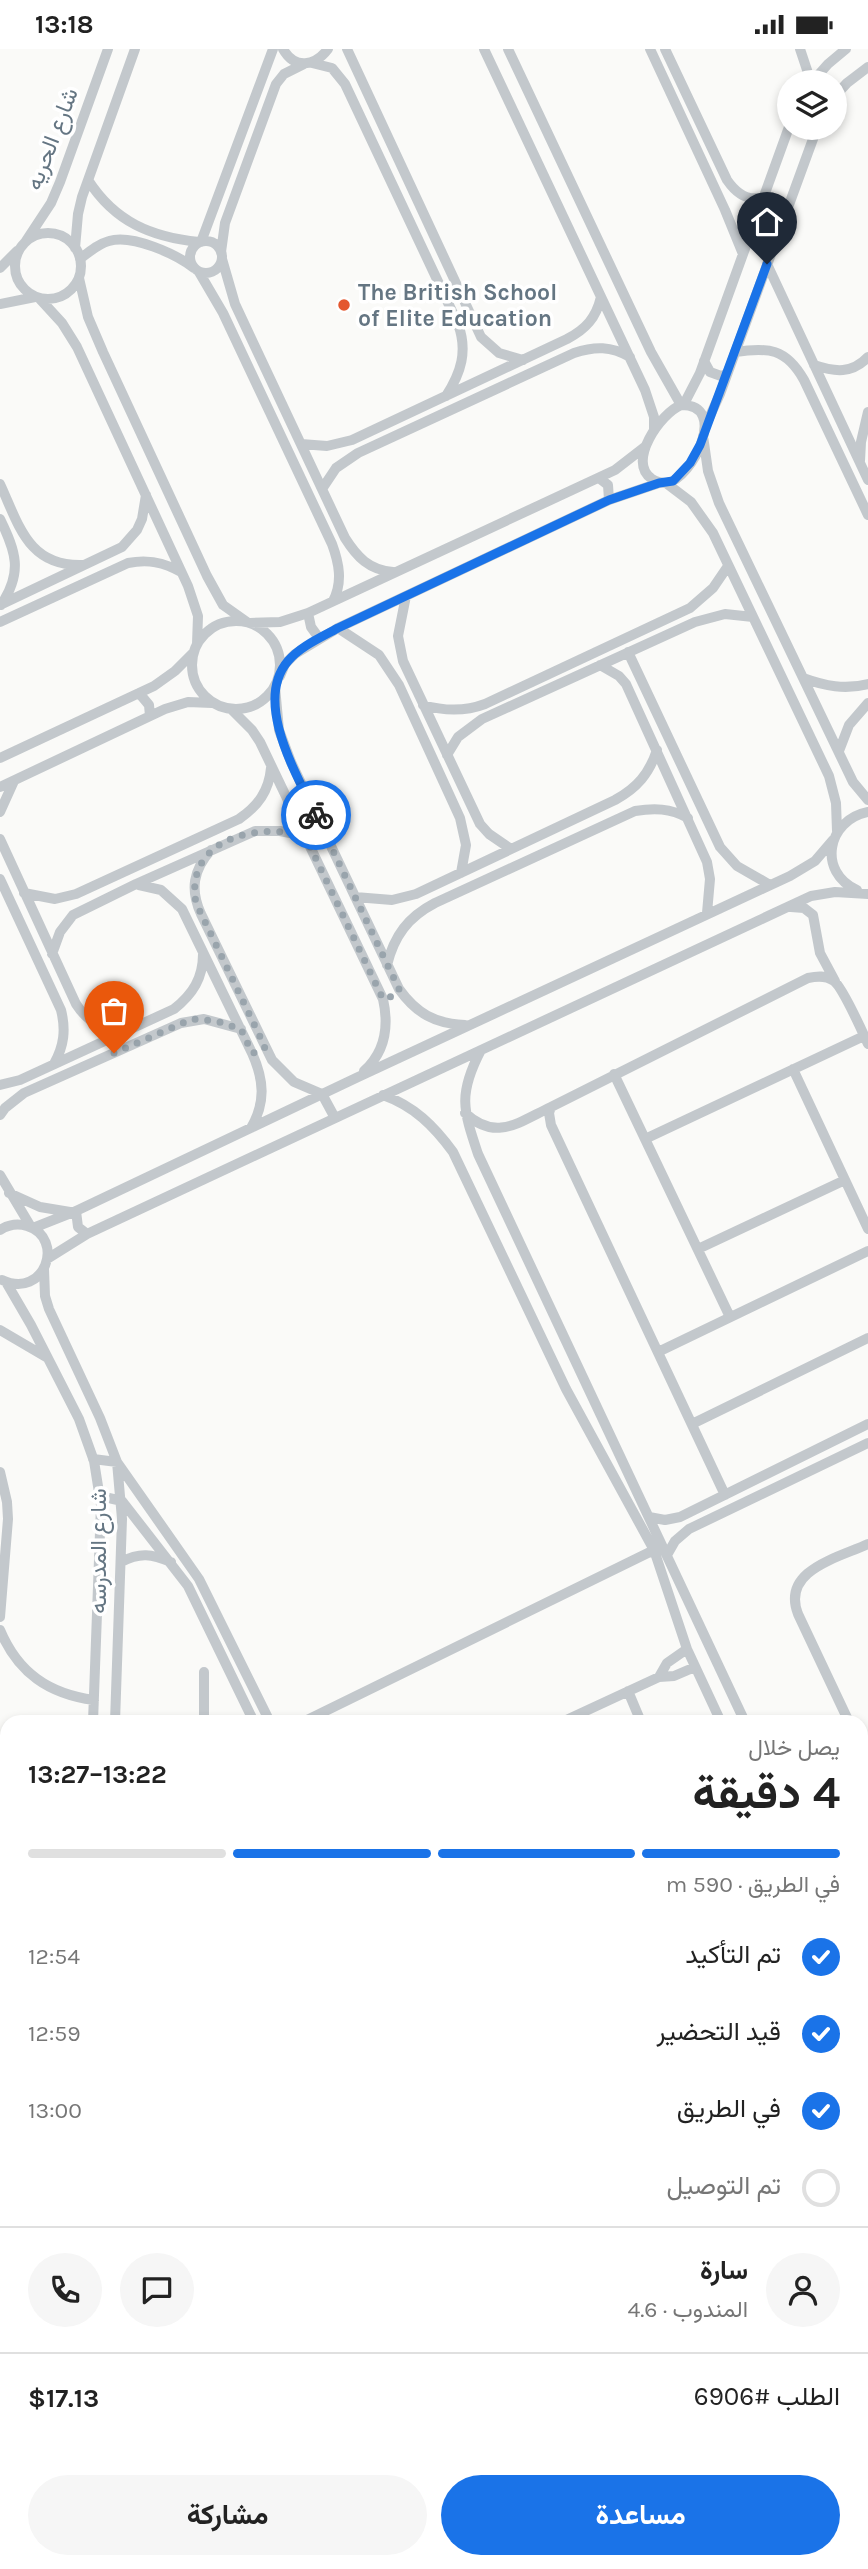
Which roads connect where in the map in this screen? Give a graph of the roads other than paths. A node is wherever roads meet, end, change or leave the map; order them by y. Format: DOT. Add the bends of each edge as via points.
graph roads {
  1 [pos="108,49"];
  2 [pos="135,49"];
  3 [pos="273,49"];
  4 [pos="283,49"];
  5 [pos="328,49"];
  6 [pos="346,49"];
  7 [pos="484,49"];
  8 [pos="508,49"];
  9 [pos="650,49"];
  10 [pos="666,49"];
  11 [pos="800,49"];
  12 [pos="846,49"];
  13 [pos="308,64"];
  14 [pos="868,67"];
  15 [pos="807,70"];
  16 [pos="822,70"];
  17 [pos="847,85"];
  18 [pos="784,140"];
  19 [pos="813,140"];
  20 [pos="88,180"];
  21 [pos="732,186"];
  22 [pos="718,195"];
  23 [pos="763,197"];
  24 [pos="136,226"];
  25 [pos="132,240"];
  26 [pos="200,242"];
  27 [pos="22,245"];
  28 [pos="75,248"];
  29 [pos="743,254"];
  30 [pos="222,255"];
  31 [pos="80,259"];
  32 [pos="767,264"];
  33 [pos="0,268"];
  34 [pos="196,270"];
  35 [pos="79,278"];
  36 [pos="601,297"];
  37 [pos="38,298"];
  38 [pos="0,304"];
  39 [pos="476,327"];
  40 [pos="461,333"];
  41 [pos="567,339"];
  42 [pos="103,352"];
  43 [pos="651,352"];
  44 [pos="735,352"];
  45 [pos="574,353"];
  46 [pos="868,357"];
  47 [pos="631,359"];
  48 [pos="523,360"];
  49 [pos="84,361"];
  50 [pos="704,361"];
  51 [pos="812,361"];
  52 [pos="794,364"];
  53 [pos="727,374"];
  54 [pos="446,396"];
  55 [pos="683,405"];
  56 [pos="868,412"];
  57 [pos="654,430"];
  58 [pos="704,431"];
  59 [pos="352,440"];
  60 [pos="301,444"];
  61 [pos="646,446"];
  62 [pos="358,453"];
  63 [pos="860,464"];
  64 [pos="599,478"];
  65 [pos="868,480"];
  66 [pos="663,483"];
  67 [pos="0,484"];
  68 [pos="322,489"];
  69 [pos="146,495"];
  70 [pos="609,500"];
  71 [pos="719,503"];
  72 [pos="701,513"];
  73 [pos="868,515"];
  74 [pos="0,519"];
  75 [pos="345,538"];
  76 [pos="25,539"];
  77 [pos="12,544"];
  78 [pos="332,544"];
  79 [pos="112,552"];
  80 [pos="85,565"];
  81 [pos="728,566"];
  82 [pos="119,567"];
  83 [pos="395,572"];
  84 [pos="182,573"];
  85 [pos="207,576"];
  86 [pos="188,586"];
  87 [pos="406,596"];
  88 [pos="333,601"];
  89 [pos="0,605"];
  90 [pos="690,608"];
  91 [pos="308,613"];
  92 [pos="753,617"];
  93 [pos="0,622"];
  94 [pos="695,622"];
  95 [pos="249,623"];
  96 [pos="338,628"];
  97 [pos="319,638"];
  98 [pos="196,648"];
  99 [pos="628,652"];
  100 [pos="403,660"];
  101 [pos="600,665"];
  102 [pos="388,667"];
  103 [pos="280,676"];
  104 [pos="803,678"];
  105 [pos="868,684"];
  106 [pos="275,688"];
  107 [pos="139,693"];
  108 [pos="212,703"];
  109 [pos="868,703"];
  110 [pos="423,705"];
  111 [pos="477,707"];
  112 [pos="232,710"];
  113 [pos="150,716"];
  114 [pos="482,719"];
  115 [pos="285,746"];
  116 [pos="657,750"];
  117 [pos="839,753"];
  118 [pos="447,755"];
  119 [pos="0,758"];
  120 [pos="269,760"];
  121 [pos="823,763"];
  122 [pos="14,781"];
  123 [pos="0,787"];
  124 [pos="615,800"];
  125 [pos="868,800"];
  126 [pos="0,812"];
  127 [pos="474,812"];
  128 [pos="868,812"];
  129 [pos="622,815"];
  130 [pos="460,818"];
  131 [pos="688,818"];
  132 [pos="239,819"];
  133 [pos="707,822"];
  134 [pos="693,829"];
  135 [pos="246,834"];
  136 [pos="305,836"];
  137 [pos="835,836"];
  138 [pos="0,843"];
  139 [pos="511,849"];
  140 [pos="211,850"];
  141 [pos="461,873"];
  142 [pos="0,879"];
  143 [pos="136,884"];
  144 [pos="770,885"];
  145 [pos="24,893"];
  146 [pos="864,893"];
  147 [pos="416,894"];
  148 [pos="355,897"];
  149 [pos="65,898"];
  150 [pos="788,908"];
  151 [pos="423,909"];
  152 [pos="707,913"];
  153 [pos="201,914"];
  154 [pos="73,915"];
  155 [pos="188,920"];
  156 [pos="203,951"];
  157 [pos="52,954"];
  158 [pos="387,965"];
  159 [pos="837,984"];
  160 [pos="399,989"];
  161 [pos="383,999"];
  162 [pos="76,1004"];
  163 [pos="174,1009"];
  164 [pos="61,1010"];
  165 [pos="181,1023"];
  166 [pos="468,1025"];
  167 [pos="241,1029"];
  168 [pos="124,1032"];
  169 [pos="866,1040"];
  170 [pos="265,1047"];
  171 [pos="481,1049"];
  172 [pos="252,1053"];
  173 [pos="54,1064"];
  174 [pos="793,1069"];
  175 [pos="614,1074"];
  176 [pos="356,1078"];
  177 [pos="6,1084"];
  178 [pos="322,1094"];
  179 [pos="383,1095"];
  180 [pos="18,1097"];
  181 [pos="551,1107"];
  182 [pos="465,1113"];
  183 [pos="0,1115"];
  184 [pos="335,1118"];
  185 [pos="251,1128"];
  186 [pos="645,1139"];
  187 [pos="478,1154"];
  188 [pos="459,1163"];
  189 [pos="0,1175"];
  190 [pos="845,1180"];
  191 [pos="5,1193"];
  192 [pos="75,1212"];
  193 [pos="32,1228"];
  194 [pos="868,1229"];
  195 [pos="0,1230"];
  196 [pos="87,1234"];
  197 [pos="698,1249"];
  198 [pos="868,1251"];
  199 [pos="46,1264"];
  200 [pos="2,1280"];
  201 [pos="730,1317"];
  202 [pos="0,1330"];
  203 [pos="868,1338"];
  204 [pos="658,1352"];
  205 [pos="49,1359"];
  206 [pos="584,1380"];
  207 [pos="565,1389"];
  208 [pos="692,1424"];
  209 [pos="868,1424"];
  210 [pos="849,1433"];
  211 [pos="868,1443"];
  212 [pos="856,1448"];
  213 [pos="93,1459"];
  214 [pos="117,1462"];
  215 [pos="0,1472"];
  216 [pos="726,1495"];
  217 [pos="100,1496"];
  218 [pos="122,1501"];
  219 [pos="649,1517"];
  220 [pos="680,1517"];
  221 [pos="686,1531"];
  222 [pos="868,1545"];
  223 [pos="654,1550"];
  224 [pos="667,1555"];
  225 [pos="121,1562"];
  226 [pos="172,1563"];
  227 [pos="0,1618"];
  228 [pos="0,1630"];
  229 [pos="687,1649"];
  230 [pos="695,1667"];
  231 [pos="204,1672"];
  232 [pos="659,1677"];
  233 [pos="628,1691"];
  234 [pos="94,1700"];
  235 [pos="93,1715"];
  236 [pos="115,1715"];
  237 [pos="204,1715"];
  238 [pos="251,1715"];
  239 [pos="267,1715"];
  240 [pos="317,1715"];
  241 [pos="577,1715"];
  242 [pos="638,1715"];
  243 [pos="718,1715"];
  244 [pos="742,1715"];
  245 [pos="846,1715"];
  1 -- 27 [label="street, شارع الحريه" via="51,203"];
  2 -- 20 [label="street, شارع الحريه"];
  3 -- 26 [label="street"];
  4 -- 13 [label="street" via="290,59"];
  5 -- 13 [label="street"];
  6 -- 39 [label="street"];
  7 -- 36 [label="street"];
  8 -- 43 [label="street"];
  9 -- 22 [label="street"];
  10 -- 21 [label="street"];
  11 -- 15 [label="street"];
  12 -- 16 [label="street"];
  13 -- 30 [label="street" via="284,74 276,83 225,223"];
  13 -- 40 [label="street" via="332,68 345,84"];
  14 -- 17 [label="street"];
  18 -- 23 [label="street"];
  19 -- 32 [label="street"];
  20 -- 24 [label="street" via="109,208"];
  20 -- 28 [label="street, شارع الحريه" via="78,213"];
  21 -- 22 [label="street" via="728,196"];
  21 -- 23 [label="street" via="746,197"];
  22 -- 29 [label="street"];
  23 -- 29 [label="street"];
  24 -- 25 [label="street"];
  24 -- 26 [label="street"];
  25 -- 31 [label="street" via="110,240"];
  25 -- 34 [label="street"];
  26 -- 30 [label="street" via="213,243"];
  26 -- 34 [label="street" via="189,257"];
  27 -- 28 [label="street" via="46,232 68,239"];
  27 -- 33 [label="street, شارع الحريه"];
  27 -- 37 [label="street" via="15,260 18,282"];
  28 -- 31 [label="street"];
  29 -- 50 [label="street"];
  30 -- 34 [label="street" via="220,265 211,273"];
  30 -- 60 [label="street" via="235,304"];
  31 -- 35 [label="street"];
  32 -- 44 [label="street"];
  32 -- 51 [label="street"];
  34 -- 78 [label="street" via="223,313"];
  35 -- 37 [label="street" via="63,296"];
  35 -- 42 [label="street"];
  36 -- 41 [label="street" via="587,326"];
  36 -- 47 [label="street"];
  37 -- 38 [label="street"];
  37 -- 49 [label="street" via="62,323"];
  39 -- 40 [label="street" via="470,334"];
  39 -- 48 [label="street" via="489,346"];
  40 -- 54 [label="street" via="460,372"];
  41 -- 45 [label="street" via="575,342"];
  41 -- 48 [label="street"];
  42 -- 49 [label="street" via="90,354"];
  42 -- 85 [label="street"];
  43 -- 47 [label="street" via="641,361"];
  43 -- 55 [label="street"];
  44 -- 52 [label="street" via="773,351"];
  44 -- 53 [label="street"];
  45 -- 47 [label="street" via="598,347 620,351"];
  45 -- 62 [label="street"];
  46 -- 51 [label="street" via="844,371"];
  47 -- 57 [label="street" via="650,403"];
  48 -- 54 [label="street"];
  49 -- 69 [label="street"];
  50 -- 53 [label="street" via="709,372"];
  50 -- 55 [label="street"];
  51 -- 52 [label="street" via="800,356"];
  51 -- 63 [label="street"];
  52 -- 73 [label="street"];
  53 -- 58 [label="street"];
  54 -- 59 [label="street"];
  55 -- 57 [label="street"];
  55 -- 58 [label="street" via="694,406 701,413"];
  56 -- 63 [label="street"];
  57 -- 61 [label="street"];
  58 -- 66 [label="street" via="684,471"];
  58 -- 71 [label="street" via="708,471"];
  59 -- 60 [label="street" via="327,446"];
  59 -- 62 [label="street"];
  60 -- 68 [label="street"];
  61 -- 64 [label="street" via="626,464"];
  61 -- 66 [label="street" via="644,469"];
  62 -- 68 [label="street" via="336,468"];
  63 -- 65 [label="street"];
  64 -- 70 [label="street" via="608,485"];
  64 -- 83 [label="street"];
  66 -- 70 [label="street"];
  66 -- 72 [label="street"];
  67 -- 76 [label="street"];
  68 -- 75 [label="street"];
  69 -- 79 [label="street" via="137,530"];
  69 -- 84 [label="street"];
  70 -- 87 [label="street"];
  71 -- 72 [label="street" via="708,505"];
  71 -- 104 [label="street"];
  72 -- 81 [label="street"];
  74 -- 77 [label="street"];
  75 -- 78 [label="street" via="341,546"];
  75 -- 83 [label="street" via="370,567"];
  76 -- 77 [label="street" via="20,546"];
  76 -- 80 [label="street" via="51,560"];
  77 -- 89 [label="street" via="15,573"];
  78 -- 88 [label="street" via="339,567"];
  79 -- 80 [label="street"];
  79 -- 82 [label="street" via="119,558"];
  80 -- 89 [label="street"];
  81 -- 90 [label="street" via="713,588"];
  81 -- 92 [label="street"];
  82 -- 84 [label="street" via="151,561"];
  82 -- 93 [label="street"];
  83 -- 88 [label="street"];
  84 -- 86 [label="street"];
  85 -- 86 [label="street" via="197,586"];
  85 -- 95 [label="street" via="223,605"];
  86 -- 98 [label="street" via="198,615"];
  87 -- 96 [label="street"];
  87 -- 100 [label="street" via="398,636"];
  88 -- 91 [label="street"];
  90 -- 94 [label="street"];
  90 -- 111 [label="street"];
  91 -- 95 [label="street" via="280,622"];
  91 -- 97 [label="street"];
  92 -- 94 [label="street" via="725,614"];
  92 -- 121 [label="street"];
  94 -- 99 [label="street"];
  95 -- 98 [label="street" via="213,627"];
  95 -- 103 [label="street" via="275,644"];
  96 -- 97 [label="street"];
  96 -- 102 [label="street" via="367,645"];
  97 -- 103 [label="street" via="285,664"];
  98 -- 107 [label="street" via="165,679"];
  98 -- 108 [label="street" via="193,675"];
  99 -- 101 [label="street"];
  99 -- 133 [label="street"];
  100 -- 102 [label="street"];
  100 -- 110 [label="street"];
  101 -- 114 [label="street"];
  101 -- 116 [label="street" via="626,684"];
  102 -- 130 [label="street"];
  103 -- 106 [label="street"];
  104 -- 105 [label="street" via="830,687"];
  104 -- 117 [label="street"];
  106 -- 112 [label="street" via="252,707"];
  106 -- 115 [label="street" via="276,716"];
  107 -- 113 [label="street" via="149,705"];
  107 -- 119 [label="street"];
  108 -- 112 [label="street"];
  108 -- 113 [label="street" via="188,702"];
  109 -- 117 [label="street" via="849,725"];
  110 -- 111 [label="street" via="450,710"];
  110 -- 118 [label="street"];
  111 -- 114 [label="street" via="475,716"];
  112 -- 120 [label="street" via="252,730"];
  113 -- 122 [label="street"];
  114 -- 118 [label="street" via="457,737"];
  115 -- 120 [label="street" via="272,748"];
  115 -- 148 [label="street"];
  116 -- 124 [label="street" via="646,775"];
  116 -- 131 [label="street"];
  117 -- 121 [label="street" via="833,761"];
  117 -- 125 [label="street"];
  118 -- 127 [label="street"];
  120 -- 132 [label="street" via="270,778 259,802"];
  120 -- 136 [label="street"];
  121 -- 137 [label="street" via="836,803"];
  122 -- 123 [label="street"];
  122 -- 126 [label="street"];
  124 -- 129 [label="street" via="623,807"];
  124 -- 139 [label="street"];
  127 -- 130 [label="street" via="469,821"];
  127 -- 139 [label="street" via="489,834"];
  128 -- 137 [label="street" via="850,818"];
  129 -- 131 [label="street" via="663,809"];
  129 -- 151 [label="street"];
  130 -- 141 [label="street" via="466,845"];
  131 -- 134 [label="street"];
  132 -- 135 [label="street"];
  132 -- 149 [label="street"];
  133 -- 134 [label="street"];
  133 -- 144 [label="street" via="728,857"];
  134 -- 152 [label="street" via="710,879"];
  135 -- 136 [label="street" via="267,830"];
  135 -- 140 [label="street"];
  136 -- 161 [label="street"];
  137 -- 144 [label="street" via="815,861"];
  137 -- 146 [label="street" via="832,858 838,875"];
  138 -- 145 [label="street"];
  139 -- 141 [label="street"];
  140 -- 143 [label="street"];
  140 -- 153 [label="street" via="194,880"];
  141 -- 147 [label="street"];
  142 -- 164 [label="street"];
  143 -- 154 [label="street"];
  143 -- 155 [label="street" via="149,885 172,898"];
  144 -- 152 [label="street"];
  145 -- 149 [label="street" via="44,899"];
  145 -- 157 [label="street"];
  146 -- 150 [label="street" via="823,894"];
  147 -- 148 [label="street" via="379,900"];
  147 -- 151 [label="street" via="417,905"];
  148 -- 158 [label="street"];
  149 -- 154 [label="street"];
  150 -- 159 [label="street" via="804,908 813,915 820,953"];
  150 -- 171 [label="street"];
  151 -- 158 [label="street" via="403,927"];
  152 -- 166 [label="street"];
  153 -- 155 [label="street"];
  153 -- 170 [label="street"];
  154 -- 157 [label="street"];
  155 -- 156 [label="street"];
  156 -- 163 [label="street" via="194,990"];
  156 -- 167 [label="street"];
  157 -- 162 [label="street"];
  158 -- 160 [label="street"];
  159 -- 169 [label="street"];
  159 -- 175 [label="street" via="825,977 807,978"];
  160 -- 161 [label="street" via="393,997"];
  160 -- 166 [label="street" via="409,1003 435,1021"];
  161 -- 176 [label="street" via="386,1033 370,1066"];
  162 -- 164 [label="street"];
  162 -- 168 [label="street" via="101,1028"];
  163 -- 165 [label="street"];
  163 -- 168 [label="street"];
  164 -- 173 [label="street" via="63,1044"];
  165 -- 167 [label="street" via="205,1019"];
  165 -- 180 [label="street"];
  166 -- 176 [label="street"];
  167 -- 172 [label="street"];
  168 -- 173 [label="street"];
  169 -- 174 [label="street"];
  170 -- 172 [label="street"];
  170 -- 178 [label="street" via="272,1061 294,1082"];
  171 -- 179 [label="street"];
  171 -- 182 [label="street" via="467,1083"];
  172 -- 185 [label="street" via="263,1094"];
  173 -- 177 [label="street"];
  174 -- 186 [label="street"];
  174 -- 190 [label="street"];
  175 -- 181 [label="street"];
  175 -- 186 [label="street"];
  176 -- 178 [label="street"];
  177 -- 180 [label="street"];
  178 -- 184 [label="street"];
  178 -- 185 [label="street"];
  179 -- 184 [label="street"];
  179 -- 188 [label="street" via="422,1116"];
  180 -- 183 [label="street"];
  181 -- 182 [label="street" via="505,1129 487,1127"];
  181 -- 204 [label="street" via="551,1125"];
  182 -- 187 [label="street"];
  184 -- 196 [label="street"];
  185 -- 192 [label="street"];
  186 -- 197 [label="street"];
  187 -- 188 [label="street"];
  187 -- 206 [label="street"];
  188 -- 207 [label="street"];
  189 -- 191 [label="street, شارع المدرسه"];
  190 -- 194 [label="street"];
  190 -- 197 [label="street"];
  191 -- 192 [label="street" via="40,1207"];
  191 -- 193 [label="street, شارع المدرسه"];
  192 -- 193 [label="street"];
  192 -- 196 [label="street" via="76,1222"];
  193 -- 195 [label="street" via="12,1225"];
  193 -- 199 [label="street, شارع المدرسه" via="45,1241"];
  196 -- 199 [label="street"];
  197 -- 201 [label="street"];
  198 -- 201 [label="street"];
  199 -- 200 [label="street" via="32,1281 15,1284"];
  199 -- 214 [label="street, شارع المدرسه" via="49,1309"];
  200 -- 205 [label="street, شارع المدرسه"];
  201 -- 204 [label="street"];
  202 -- 205 [label="street"];
  203 -- 208 [label="street"];
  204 -- 208 [label="street"];
  205 -- 213 [label="street, شارع المدرسه"];
  206 -- 207 [label="street"];
  206 -- 219 [label="street"];
  207 -- 223 [label="street"];
  208 -- 216 [label="street"];
  209 -- 210 [label="street"];
  210 -- 212 [label="street"];
  210 -- 216 [label="street"];
  211 -- 212 [label="street"];
  212 -- 221 [label="street"];
  213 -- 214 [label="street"];
  213 -- 217 [label="street, شارع المدرسه"];
  214 -- 218 [label="street, شارع المدرسه"];
  214 -- 239 [label="street" via="199,1579"];
  215 -- 227 [label="street" via="8,1519"];
  216 -- 220 [label="street"];
  217 -- 218 [label="street"];
  217 -- 234 [label="street, شارع المدرسه"];
  218 -- 225 [label="street, شارع المدرسه"];
  218 -- 226 [label="street"];
  219 -- 220 [label="street"];
  219 -- 224 [label="street"];
  220 -- 221 [label="street" via="679,1524"];
  221 -- 224 [label="street"];
  222 -- 245 [label="street" via="803,1575 793,1596"];
  223 -- 229 [label="street"];
  223 -- 240 [label="street"];
  224 -- 244 [label="street"];
  225 -- 226 [label="street" via="148,1554"];
  225 -- 236 [label="street, شارع المدرسه"];
  226 -- 238 [label="street" via="188,1586"];
  228 -- 234 [label="street" via="12,1655 36,1680 64,1694"];
  229 -- 230 [label="street"];
  229 -- 232 [label="street" via="667,1663"];
  230 -- 232 [label="street"];
  230 -- 243 [label="street"];
  231 -- 237 [label="street"];
  232 -- 233 [label="street"];
  233 -- 241 [label="street"];
  233 -- 242 [label="street"];
  234 -- 235 [label="street, شارع المدرسه"];
}
